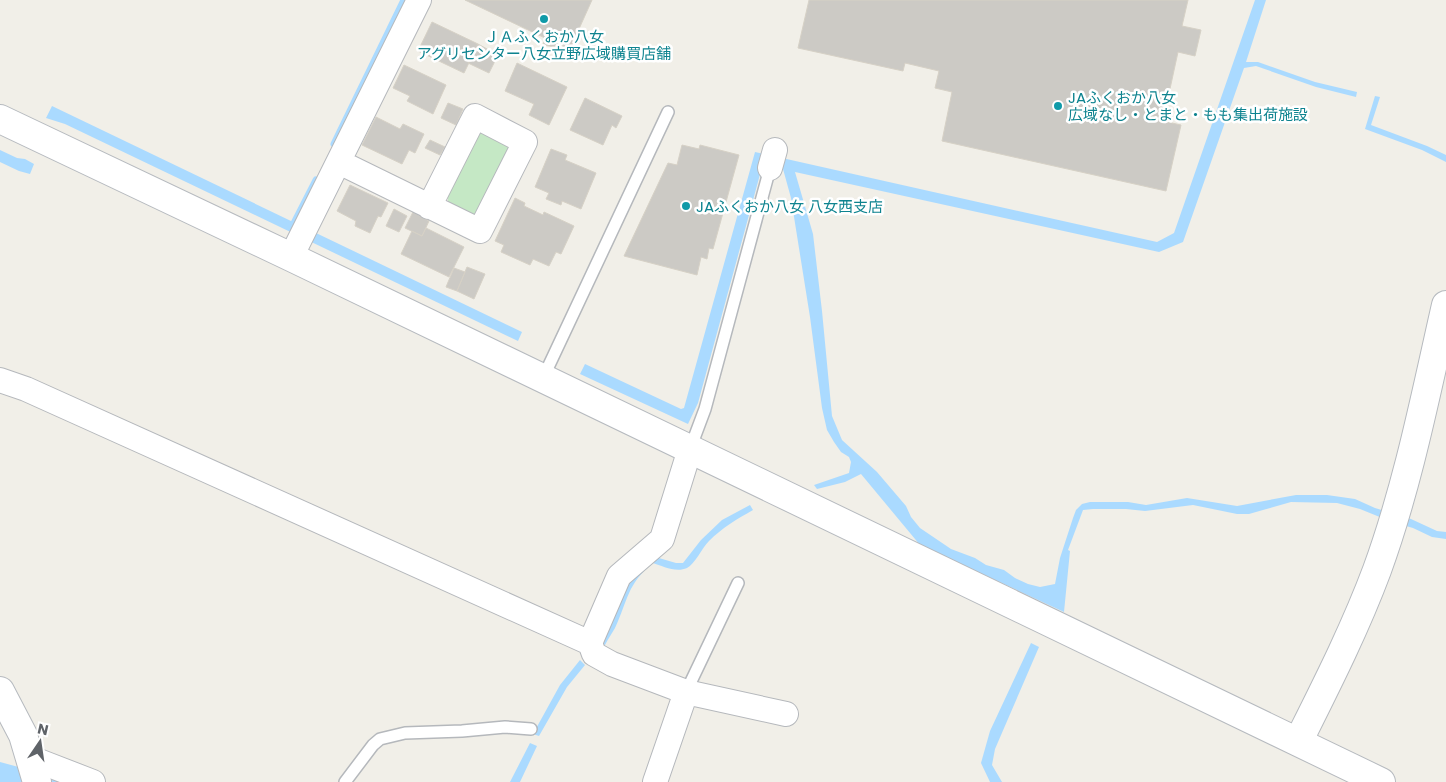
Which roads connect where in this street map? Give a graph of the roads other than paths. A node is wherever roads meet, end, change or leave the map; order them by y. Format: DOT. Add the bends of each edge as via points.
graph roads {
  1 [pos="419,0"];
  2 [pos="668,112"];
  3 [pos="0,118"];
  4 [pos="772,159"];
  5 [pos="338,162"];
  6 [pos="429,207"];
  7 [pos="291,257"];
  8 [pos="1446,306"];
  9 [pos="543,378"];
  10 [pos="0,380"];
  11 [pos="690,449"];
  12 [pos="738,583"];
  13 [pos="590,643"];
  14 [pos="0,691"];
  15 [pos="686,692"];
  16 [pos="786,714"];
  17 [pos="531,729"];
  18 [pos="1298,742"];
  19 [pos="34,770"];
  20 [pos="94,782"];
  21 [pos="346,782"];
  22 [pos="655,782"];
  23 [pos="1381,782"];
  1 -- 5 [label="street"];
  2 -- 9 [label="lane"];
  3 -- 7 [label="street"];
  4 -- 11 [label="lane" via="705,409"];
  5 -- 6 [label="street"];
  5 -- 7 [label="street"];
  6 -- 6 [label="street" via="480,231 524,142 475,116"];
  7 -- 9 [label="street"];
  8 -- 18 [label="street" via="1398,502 1377,570 1336,666"];
  9 -- 11 [label="street"];
  10 -- 13 [label="street"];
  11 -- 13 [label="street" via="662,539 619,576"];
  11 -- 18 [label="street"];
  12 -- 15 [label="lane"];
  13 -- 15 [label="street" via="594,654 612,664"];
  14 -- 19 [label="street" via="23,735"];
  15 -- 16 [label="street"];
  15 -- 22 [label="street"];
  17 -- 21 [label="lane" via="505,727 405,732 380,739"];
  18 -- 23 [label="street"];
  19 -- 20 [label="street"];
}
